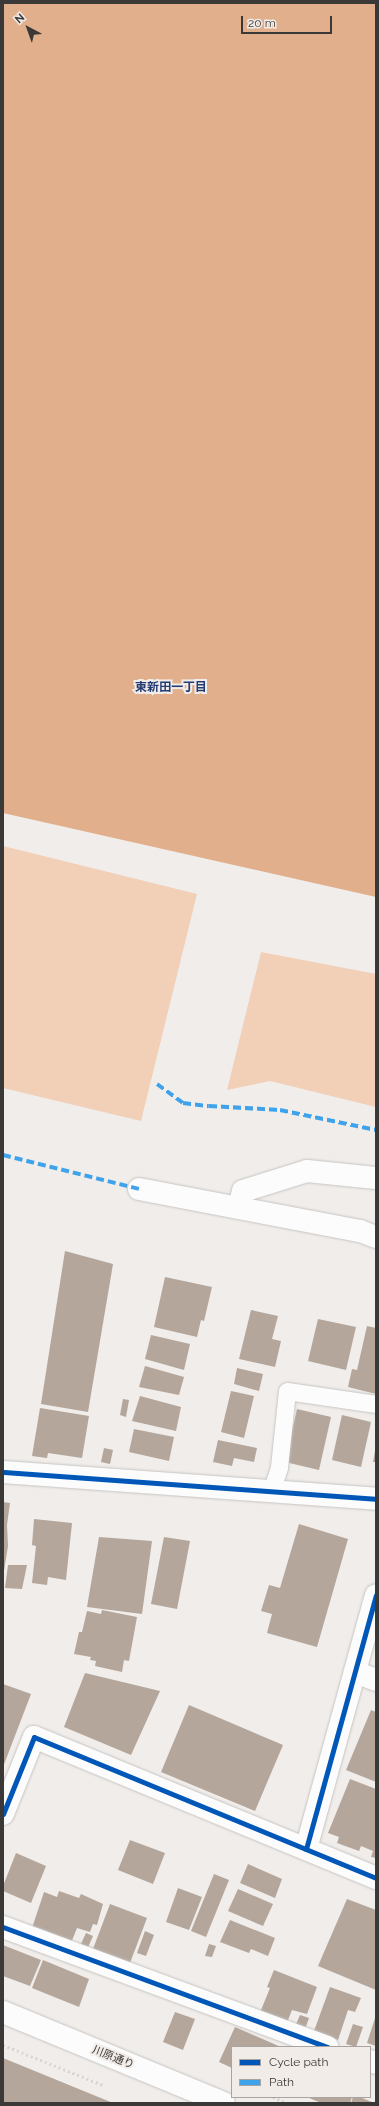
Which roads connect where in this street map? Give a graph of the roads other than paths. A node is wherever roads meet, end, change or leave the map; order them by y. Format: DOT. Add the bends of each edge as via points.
graph roads {
  1 [pos="376,1178"];
  2 [pos="139,1189"];
  3 [pos="239,1208"];
  4 [pos="371,1234"];
  5 [pos="376,1404"];
  6 [pos="3,1472"];
  7 [pos="271,1492"];
  8 [pos="376,1499"];
  9 [pos="376,1595"];
  10 [pos="355,1672"];
  11 [pos="376,1680"];
  12 [pos="3,1814"];
  13 [pos="306,1849"];
  14 [pos="376,1878"];
  15 [pos="3,1927"];
  16 [pos="3,2012"];
  17 [pos="325,2046"];
  18 [pos="224,2103"];
  1 -- 3 [label="street" via="307,1171 243,1191"];
  2 -- 3 [label="street"];
  3 -- 4 [label="street"];
  5 -- 7 [label="lane" via="287,1391 279,1467"];
  6 -- 7 [label="street"];
  7 -- 8 [label="street"];
  9 -- 10 [label="street"];
  10 -- 11 [label="street"];
  10 -- 13 [label="street"];
  12 -- 13 [label="street" via="34,1737"];
  13 -- 14 [label="street"];
  15 -- 17 [label="street"];
  16 -- 18 [label="street, 川原通り"];
}
